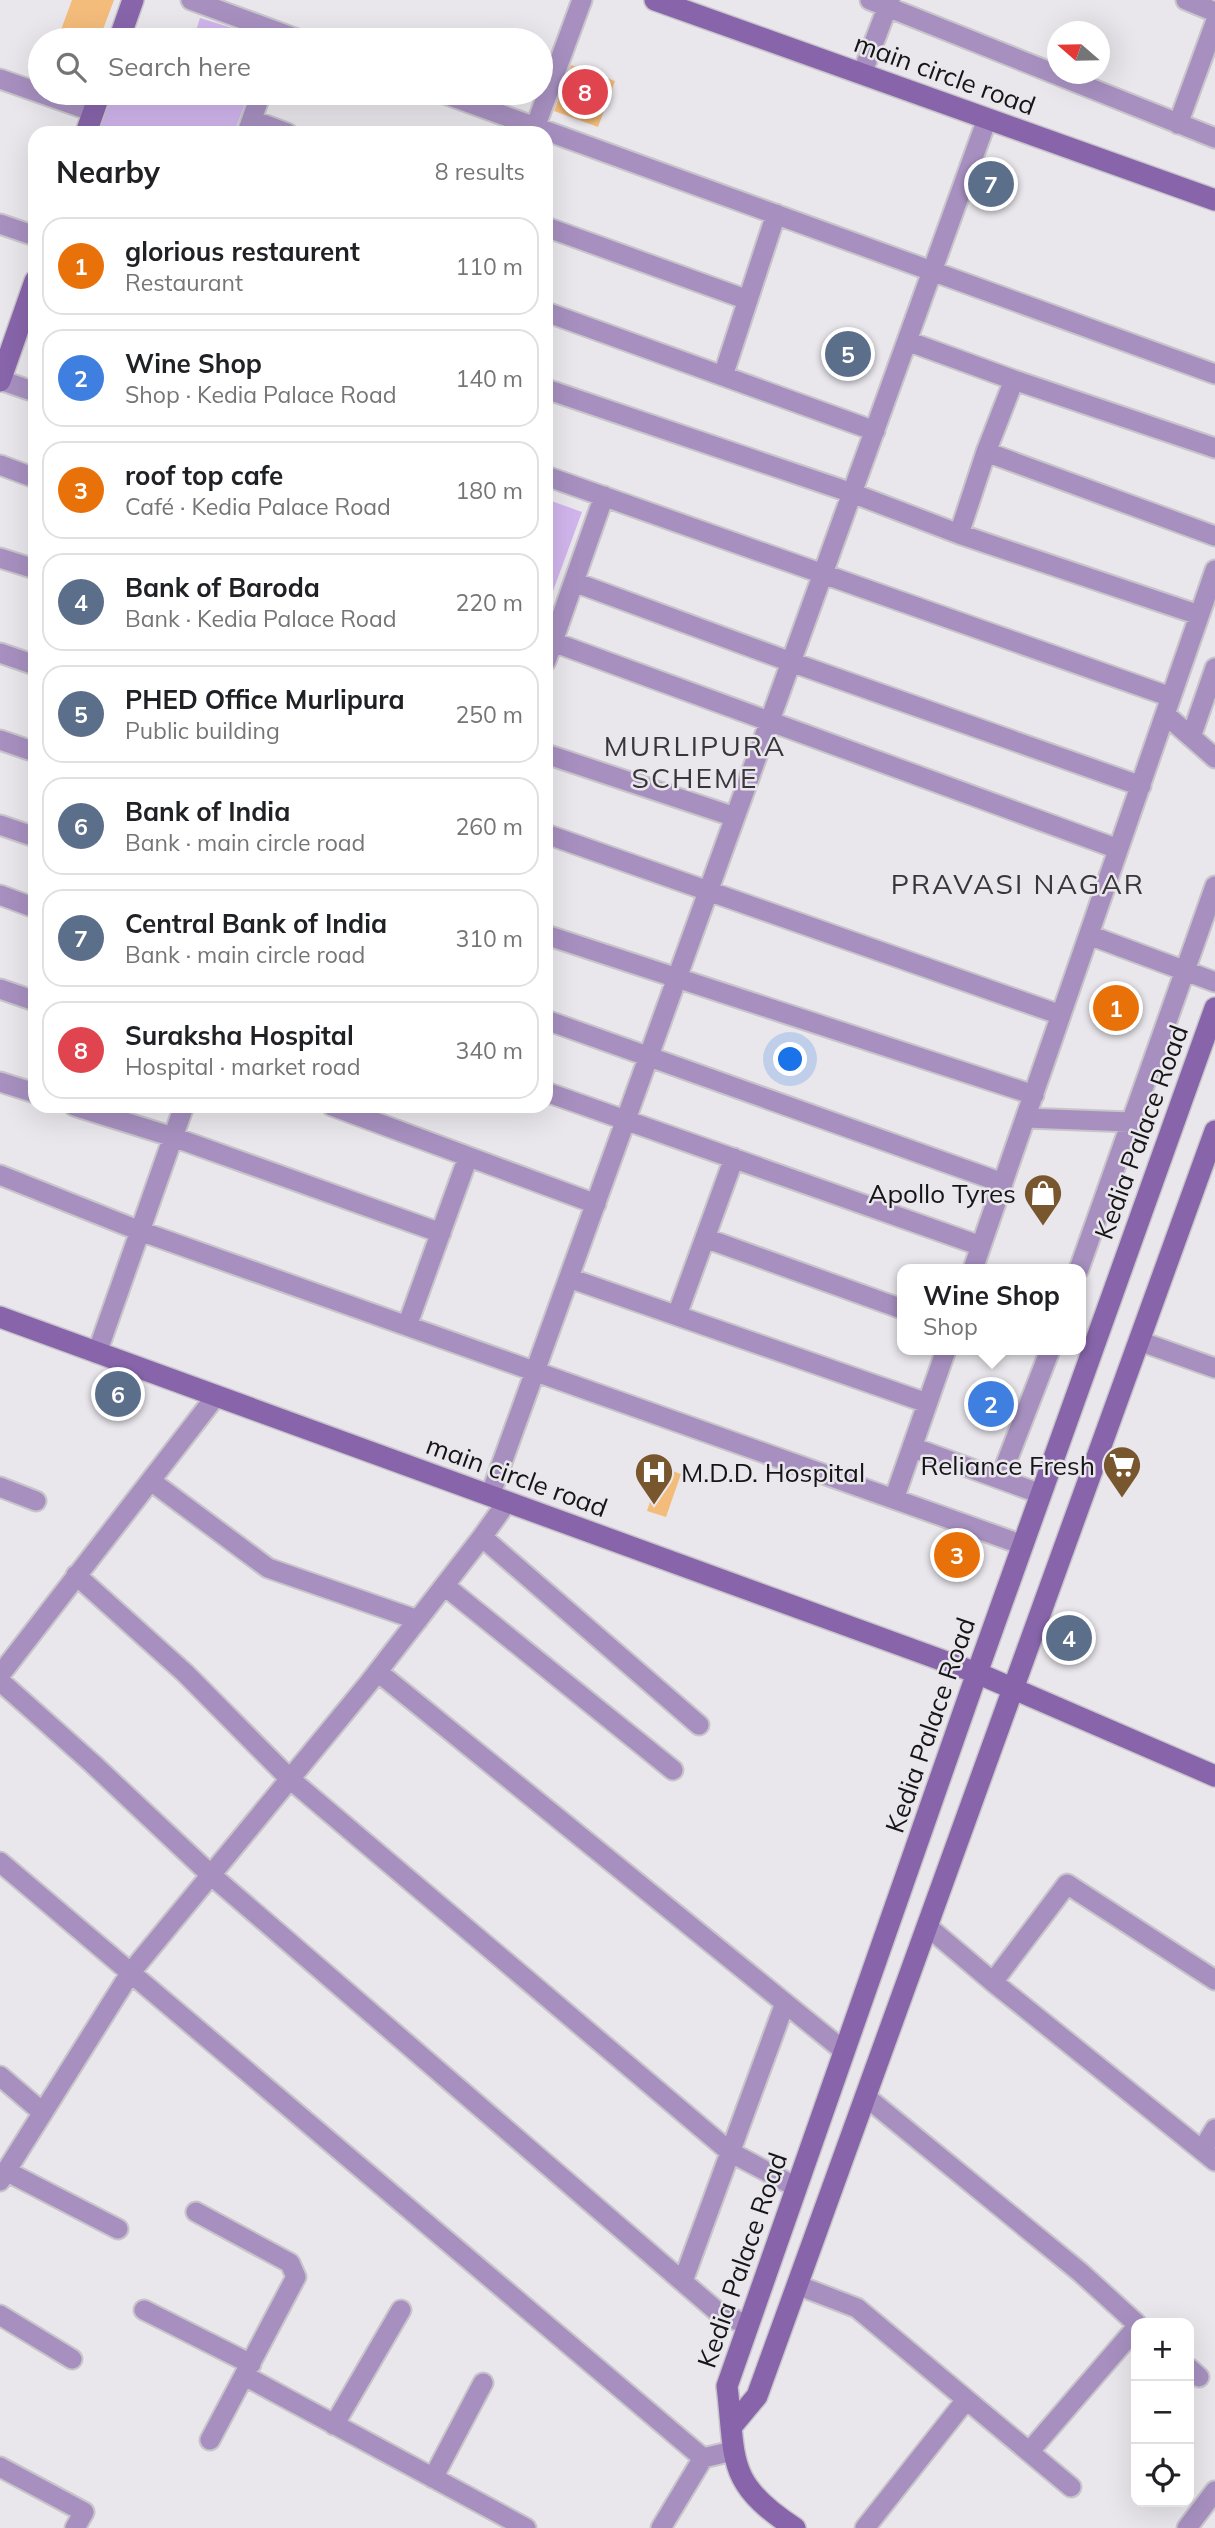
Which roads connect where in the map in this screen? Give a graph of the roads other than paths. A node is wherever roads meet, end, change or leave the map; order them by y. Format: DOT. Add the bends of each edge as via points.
graph roads {
  1 [pos="133,0"];
  2 [pos="191,0"];
  3 [pos="582,0"];
  4 [pos="655,0"];
  5 [pos="1185,0"];
  6 [pos="882,2"];
  7 [pos="1215,12"];
  8 [pos="1215,23"];
  9 [pos="123,28"];
  10 [pos="262,28"];
  11 [pos="862,74"];
  12 [pos="0,79"];
  13 [pos="553,79"];
  14 [pos="28,86"];
  15 [pos="96,105"];
  16 [pos="257,105"];
  17 [pos="472,105"];
  18 [pos="543,105"];
  19 [pos="987,119"];
  20 [pos="1178,124"];
  21 [pos="88,126"];
  22 [pos="249,126"];
  23 [pos="524,126"];
  24 [pos="535,126"];
  25 [pos="553,137"];
  26 [pos="1215,138"];
  27 [pos="1215,200"];
  28 [pos="776,215"];
  29 [pos="0,224"];
  30 [pos="553,230"];
  31 [pos="28,234"];
  32 [pos="932,271"];
  33 [pos="748,300"];
  34 [pos="28,305"];
  35 [pos="553,315"];
  36 [pos="907,341"];
  37 [pos="1215,374"];
  38 [pos="723,376"];
  39 [pos="1014,380"];
  40 [pos="0,381"];
  41 [pos="28,390"];
  42 [pos="553,391"];
  43 [pos="875,430"];
  44 [pos="1215,448"];
  45 [pos="986,452"];
  46 [pos="0,465"];
  47 [pos="28,475"];
  48 [pos="553,478"];
  49 [pos="852,493"];
  50 [pos="604,496"];
  51 [pos="959,534"];
  52 [pos="1215,536"];
  53 [pos="0,558"];
  54 [pos="28,567"];
  55 [pos="1215,570"];
  56 [pos="823,574"];
  57 [pos="574,582"];
  58 [pos="1199,615"];
  59 [pos="553,642"];
  60 [pos="0,653"];
  61 [pos="791,662"];
  62 [pos="28,663"];
  63 [pos="1215,668"];
  64 [pos="1168,706"];
  65 [pos="769,722"];
  66 [pos="1191,737"];
  67 [pos="0,740"];
  68 [pos="28,750"];
  69 [pos="553,756"];
  70 [pos="1215,758"];
  71 [pos="1141,786"];
  72 [pos="735,817"];
  73 [pos="0,825"];
  74 [pos="28,835"];
  75 [pos="553,837"];
  76 [pos="1118,849"];
  77 [pos="1215,886"];
  78 [pos="708,892"];
  79 [pos="0,895"];
  80 [pos="28,905"];
  81 [pos="1089,935"];
  82 [pos="553,937"];
  83 [pos="1185,970"];
  84 [pos="677,978"];
  85 [pos="1215,982"];
  86 [pos="0,989"];
  87 [pos="28,999"];
  88 [pos="1215,1008"];
  89 [pos="1061,1015"];
  90 [pos="553,1023"];
  91 [pos="649,1057"];
  92 [pos="0,1082"];
  93 [pos="28,1091"];
  94 [pos="553,1094"];
  95 [pos="1034,1096"];
  96 [pos="97,1113"];
  97 [pos="182,1113"];
  98 [pos="351,1113"];
  99 [pos="1026,1118"];
  100 [pos="626,1120"];
  101 [pos="1130,1122"];
  102 [pos="1215,1131"];
  103 [pos="173,1137"];
  104 [pos="468,1157"];
  105 [pos="734,1158"];
  106 [pos="0,1175"];
  107 [pos="1003,1183"];
  108 [pos="596,1204"];
  109 [pos="140,1231"];
  110 [pos="441,1233"];
  111 [pos="705,1238"];
  112 [pos="981,1246"];
  113 [pos="975,1264"];
  114 [pos="1081,1264"];
  115 [pos="569,1278"];
  116 [pos="897,1307"];
  117 [pos="677,1315"];
  118 [pos="0,1317"];
  119 [pos="407,1326"];
  120 [pos="1139,1341"];
  121 [pos="1086,1350"];
  122 [pos="97,1353"];
  123 [pos="944,1355"];
  124 [pos="1048,1355"];
  125 [pos="1084,1355"];
  126 [pos="1215,1368"];
  127 [pos="535,1371"];
  128 [pos="216,1396"];
  129 [pos="927,1403"];
  130 [pos="912,1447"];
  131 [pos="1000,1479"];
  132 [pos="151,1481"];
  133 [pos="0,1487"];
  134 [pos="1041,1494"];
  135 [pos="498,1499"];
  136 [pos="894,1499"];
  137 [pos="36,1501"];
  138 [pos="482,1537"];
  139 [pos="1023,1545"];
  140 [pos="76,1576"];
  141 [pos="445,1586"];
  142 [pos="418,1620"];
  143 [pos="377,1672"];
  144 [pos="977,1673"];
  145 [pos="0,1675"];
  146 [pos="0,1681"];
  147 [pos="1013,1689"];
  148 [pos="699,1725"];
  149 [pos="673,1770"];
  150 [pos="1215,1776"];
  151 [pos="290,1779"];
  152 [pos="0,1861"];
  153 [pos="211,1875"];
  154 [pos="927,1926"];
  155 [pos="131,1972"];
  156 [pos="1215,1980"];
  157 [pos="993,1982"];
  158 [pos="785,2003"];
  159 [pos="845,2051"];
  160 [pos="0,2076"];
  161 [pos="865,2096"];
  162 [pos="41,2112"];
  163 [pos="1215,2129"];
  164 [pos="730,2152"];
  165 [pos="1209,2155"];
  166 [pos="3,2176"];
  167 [pos="796,2187"];
  168 [pos="197,2213"];
  169 [pos="118,2230"];
  170 [pos="683,2281"];
  171 [pos="797,2286"];
  172 [pos="144,2310"];
  173 [pos="401,2310"];
  174 [pos="0,2315"];
  175 [pos="1131,2321"];
  176 [pos="748,2325"];
  177 [pos="1131,2332"];
  178 [pos="72,2358"];
  179 [pos="248,2370"];
  180 [pos="483,2383"];
  181 [pos="966,2399"];
  182 [pos="334,2425"];
  183 [pos="732,2426"];
  184 [pos="210,2440"];
  185 [pos="733,2451"];
  186 [pos="1029,2452"];
  187 [pos="703,2458"];
  188 [pos="0,2467"];
  189 [pos="433,2478"];
  190 [pos="1071,2487"];
  191 [pos="1215,2491"];
  192 [pos="75,2528"];
  193 [pos="526,2528"];
  194 [pos="661,2528"];
  195 [pos="795,2528"];
  196 [pos="865,2528"];
  197 [pos="1186,2528"];
  1 -- 9 [label="street"];
  2 -- 10 [label="street"];
  3 -- 13 [label="street"];
  4 -- 11 [label="street, main circle road"];
  5 -- 7 [label="street"];
  6 -- 11 [label="street"];
  6 -- 20 [label="street"];
  8 -- 20 [label="street"];
  11 -- 19 [label="street, main circle road"];
  12 -- 14 [label="street"];
  15 -- 21 [label="street"];
  16 -- 22 [label="street"];
  17 -- 23 [label="street"];
  18 -- 24 [label="street"];
  19 -- 27 [label="street, main circle road"];
  19 -- 32 [label="street"];
  20 -- 26 [label="street"];
  25 -- 28 [label="street"];
  28 -- 32 [label="street"];
  28 -- 33 [label="street"];
  29 -- 31 [label="street"];
  30 -- 33 [label="street"];
  32 -- 36 [label="street"];
  32 -- 37 [label="street"];
  33 -- 38 [label="street"];
  34 -- 40 [label="street"];
  35 -- 38 [label="street"];
  36 -- 39 [label="street"];
  36 -- 43 [label="street"];
  38 -- 43 [label="street"];
  39 -- 44 [label="street"];
  39 -- 45 [label="street"];
  40 -- 41 [label="street"];
  42 -- 49 [label="street"];
  43 -- 49 [label="street"];
  45 -- 51 [label="street"];
  45 -- 52 [label="street"];
  46 -- 47 [label="street"];
  48 -- 50 [label="street"];
  49 -- 51 [label="street"];
  49 -- 56 [label="street"];
  50 -- 56 [label="street"];
  50 -- 57 [label="street"];
  51 -- 58 [label="street"];
  53 -- 54 [label="street"];
  55 -- 58 [label="street"];
  56 -- 61 [label="street"];
  56 -- 64 [label="street"];
  57 -- 59 [label="street"];
  57 -- 61 [label="street"];
  58 -- 64 [label="street"];
  59 -- 65 [label="street"];
  60 -- 62 [label="street"];
  61 -- 65 [label="street"];
  61 -- 71 [label="street"];
  63 -- 66 [label="street"];
  64 -- 66 [label="street"];
  64 -- 71 [label="street"];
  65 -- 72 [label="street"];
  65 -- 76 [label="street"];
  66 -- 70 [label="street"];
  67 -- 68 [label="street"];
  69 -- 72 [label="street"];
  71 -- 76 [label="street"];
  72 -- 78 [label="street"];
  73 -- 74 [label="street"];
  75 -- 78 [label="street"];
  76 -- 81 [label="street"];
  77 -- 83 [label="street"];
  78 -- 84 [label="street"];
  78 -- 89 [label="street"];
  79 -- 80 [label="street"];
  81 -- 83 [label="street"];
  81 -- 89 [label="street"];
  82 -- 84 [label="street"];
  83 -- 85 [label="street"];
  83 -- 101 [label="street"];
  84 -- 91 [label="street"];
  84 -- 95 [label="street"];
  86 -- 87 [label="street"];
  88 -- 121 [label="street, Kedia Palace Road"];
  89 -- 95 [label="street"];
  90 -- 91 [label="street"];
  91 -- 100 [label="street"];
  91 -- 107 [label="street"];
  92 -- 93 [label="street"];
  94 -- 100 [label="street"];
  95 -- 99 [label="street"];
  96 -- 103 [label="street"];
  97 -- 103 [label="street"];
  98 -- 104 [label="street"];
  99 -- 101 [label="street"];
  99 -- 107 [label="street"];
  100 -- 105 [label="street"];
  100 -- 108 [label="street"];
  101 -- 114 [label="street"];
  102 -- 120 [label="street"];
  103 -- 109 [label="street"];
  103 -- 110 [label="street"];
  104 -- 108 [label="street"];
  104 -- 110 [label="street"];
  105 -- 111 [label="street"];
  105 -- 112 [label="street"];
  106 -- 109 [label="street"];
  107 -- 112 [label="street"];
  108 -- 115 [label="street"];
  109 -- 119 [label="street"];
  109 -- 122 [label="street"];
  110 -- 119 [label="street"];
  111 -- 116 [label="street"];
  111 -- 117 [label="street"];
  112 -- 113 [label="street"];
  115 -- 117 [label="street"];
  115 -- 127 [label="street"];
  117 -- 129 [label="street"];
  118 -- 122 [label="street, main circle road"];
  119 -- 127 [label="street"];
  120 -- 126 [label="street"];
  120 -- 147 [label="street"];
  122 -- 128 [label="street, main circle road"];
  123 -- 129 [label="street"];
  124 -- 131 [label="street"];
  125 -- 134 [label="street, Kedia Palace Road"];
  127 -- 135 [label="street"];
  127 -- 136 [label="street"];
  128 -- 132 [label="street"];
  128 -- 135 [label="street, main circle road"];
  129 -- 130 [label="street"];
  130 -- 131 [label="street"];
  130 -- 136 [label="street"];
  131 -- 134 [label="street"];
  132 -- 140 [label="street"];
  132 -- 142 [label="street" via="268,1568"];
  133 -- 137 [label="street"];
  134 -- 139 [label="street, Kedia Palace Road"];
  135 -- 138 [label="street"];
  135 -- 144 [label="street, main circle road"];
  136 -- 139 [label="street"];
  138 -- 141 [label="street"];
  138 -- 148 [label="street"];
  139 -- 144 [label="street, Kedia Palace Road"];
  140 -- 145 [label="street"];
  140 -- 151 [label="street" via="185,1673"];
  141 -- 142 [label="street"];
  141 -- 149 [label="street"];
  142 -- 143 [label="street"];
  143 -- 151 [label="street"];
  143 -- 158 [label="street"];
  144 -- 147 [label="street, main circle road"];
  144 -- 159 [label="street, Kedia Palace Road"];
  146 -- 153 [label="street"];
  147 -- 150 [label="street, main circle road"];
  147 -- 154 [label="street"];
  151 -- 153 [label="street"];
  151 -- 164 [label="street"];
  152 -- 155 [label="street"];
  153 -- 155 [label="street"];
  153 -- 170 [label="street"];
  154 -- 157 [label="street"];
  154 -- 161 [label="street"];
  155 -- 162 [label="street"];
  155 -- 187 [label="street"];
  156 -- 157 [label="street" via="1067,1884"];
  157 -- 165 [label="street"];
  158 -- 159 [label="street"];
  158 -- 164 [label="street"];
  159 -- 167 [label="street, Kedia Palace Road"];
  160 -- 162 [label="street"];
  161 -- 171 [label="street"];
  161 -- 175 [label="street" via="1080,2272"];
  162 -- 166 [label="street"];
  163 -- 165 [label="street"];
  164 -- 167 [label="street"];
  164 -- 170 [label="street"];
  166 -- 169 [label="street"];
  167 -- 176 [label="street, Kedia Palace Road"];
  168 -- 179 [label="street" via="290,2263 296,2277"];
  170 -- 176 [label="street" via="719,2313"];
  171 -- 181 [label="street" via="857,2308"];
  171 -- 183 [label="street" via="757,2396"];
  172 -- 179 [label="street"];
  173 -- 182 [label="street"];
  174 -- 178 [label="street"];
  176 -- 183 [label="street, Kedia Palace Road" via="727,2386"];
  177 -- 186 [label="street"];
  179 -- 182 [label="street"];
  179 -- 184 [label="street"];
  180 -- 189 [label="street"];
  181 -- 186 [label="street"];
  181 -- 196 [label="street"];
  182 -- 189 [label="street"];
  183 -- 185 [label="street, Kedia Palace Road"];
  185 -- 187 [label="street"];
  185 -- 195 [label="street, Kedia Palace Road" via="742,2480 756,2500"];
  186 -- 190 [label="street"];
  187 -- 194 [label="street"];
  188 -- 192 [label="street" via="83,2511"];
  189 -- 193 [label="street"];
  191 -- 197 [label="street"];
}
